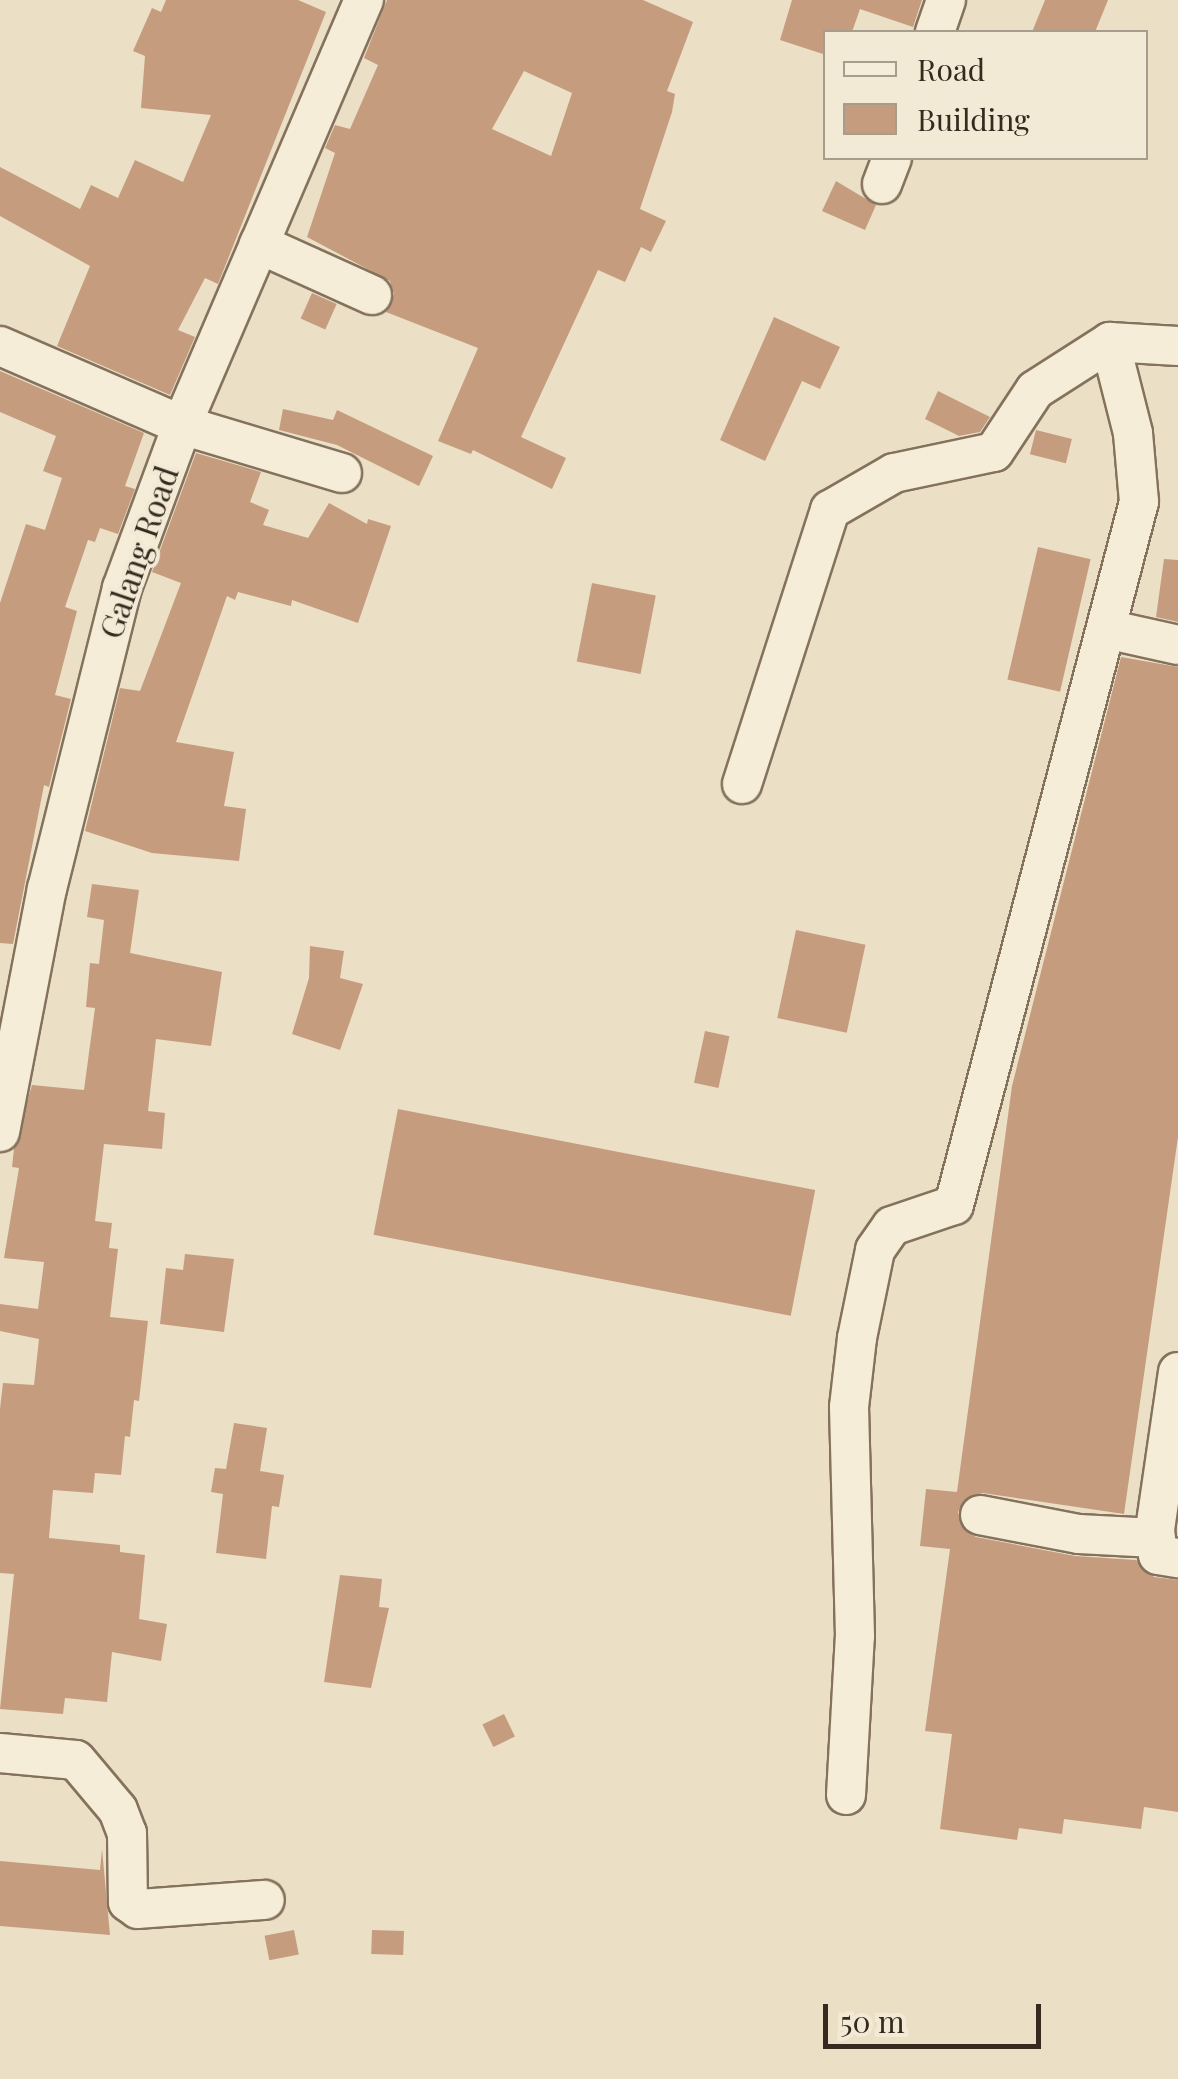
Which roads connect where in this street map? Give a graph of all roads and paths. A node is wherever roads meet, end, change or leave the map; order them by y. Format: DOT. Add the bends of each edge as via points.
graph roads {
  1 [pos="364,0"];
  2 [pos="946,0"];
  3 [pos="936,30"];
  4 [pos="259,244"];
  5 [pos="372,295"];
  6 [pos="1110,342"];
  7 [pos="0,346"];
  8 [pos="1178,346"];
  9 [pos="182,425"];
  10 [pos="342,473"];
  11 [pos="1106,629"];
  12 [pos="1178,645"];
  13 [pos="742,784"];
  14 [pos="0,1132"];
  15 [pos="1178,1372"];
  16 [pos="980,1515"];
  17 [pos="1167,1548"];
  18 [pos="0,1753"];
  19 [pos="846,1795"];
  20 [pos="265,1900"];
  1 -- 4 [label="street, Galang Road"];
  2 -- 3 [label="street"];
  4 -- 5 [label="street"];
  4 -- 9 [label="street, Galang Road"];
  6 -- 8 [label="street"];
  6 -- 11 [label="street" via="1133,432 1139,502"];
  6 -- 13 [label="street" via="1035,390 994,452 894,473 830,510"];
  7 -- 9 [label="street"];
  9 -- 10 [label="street"];
  9 -- 14 [label="street, Galang Road" via="106,644 47,889"];
  11 -- 12 [label="street"];
  11 -- 19 [label="street" via="954,1205 892,1226 875,1250 849,1407 856,1636"];
  15 -- 17 [label="street"];
  16 -- 17 [label="street"];
  18 -- 20 [label="street" via="76,1760 118,1810 127,1833 128,1902 138,1909"];
}
